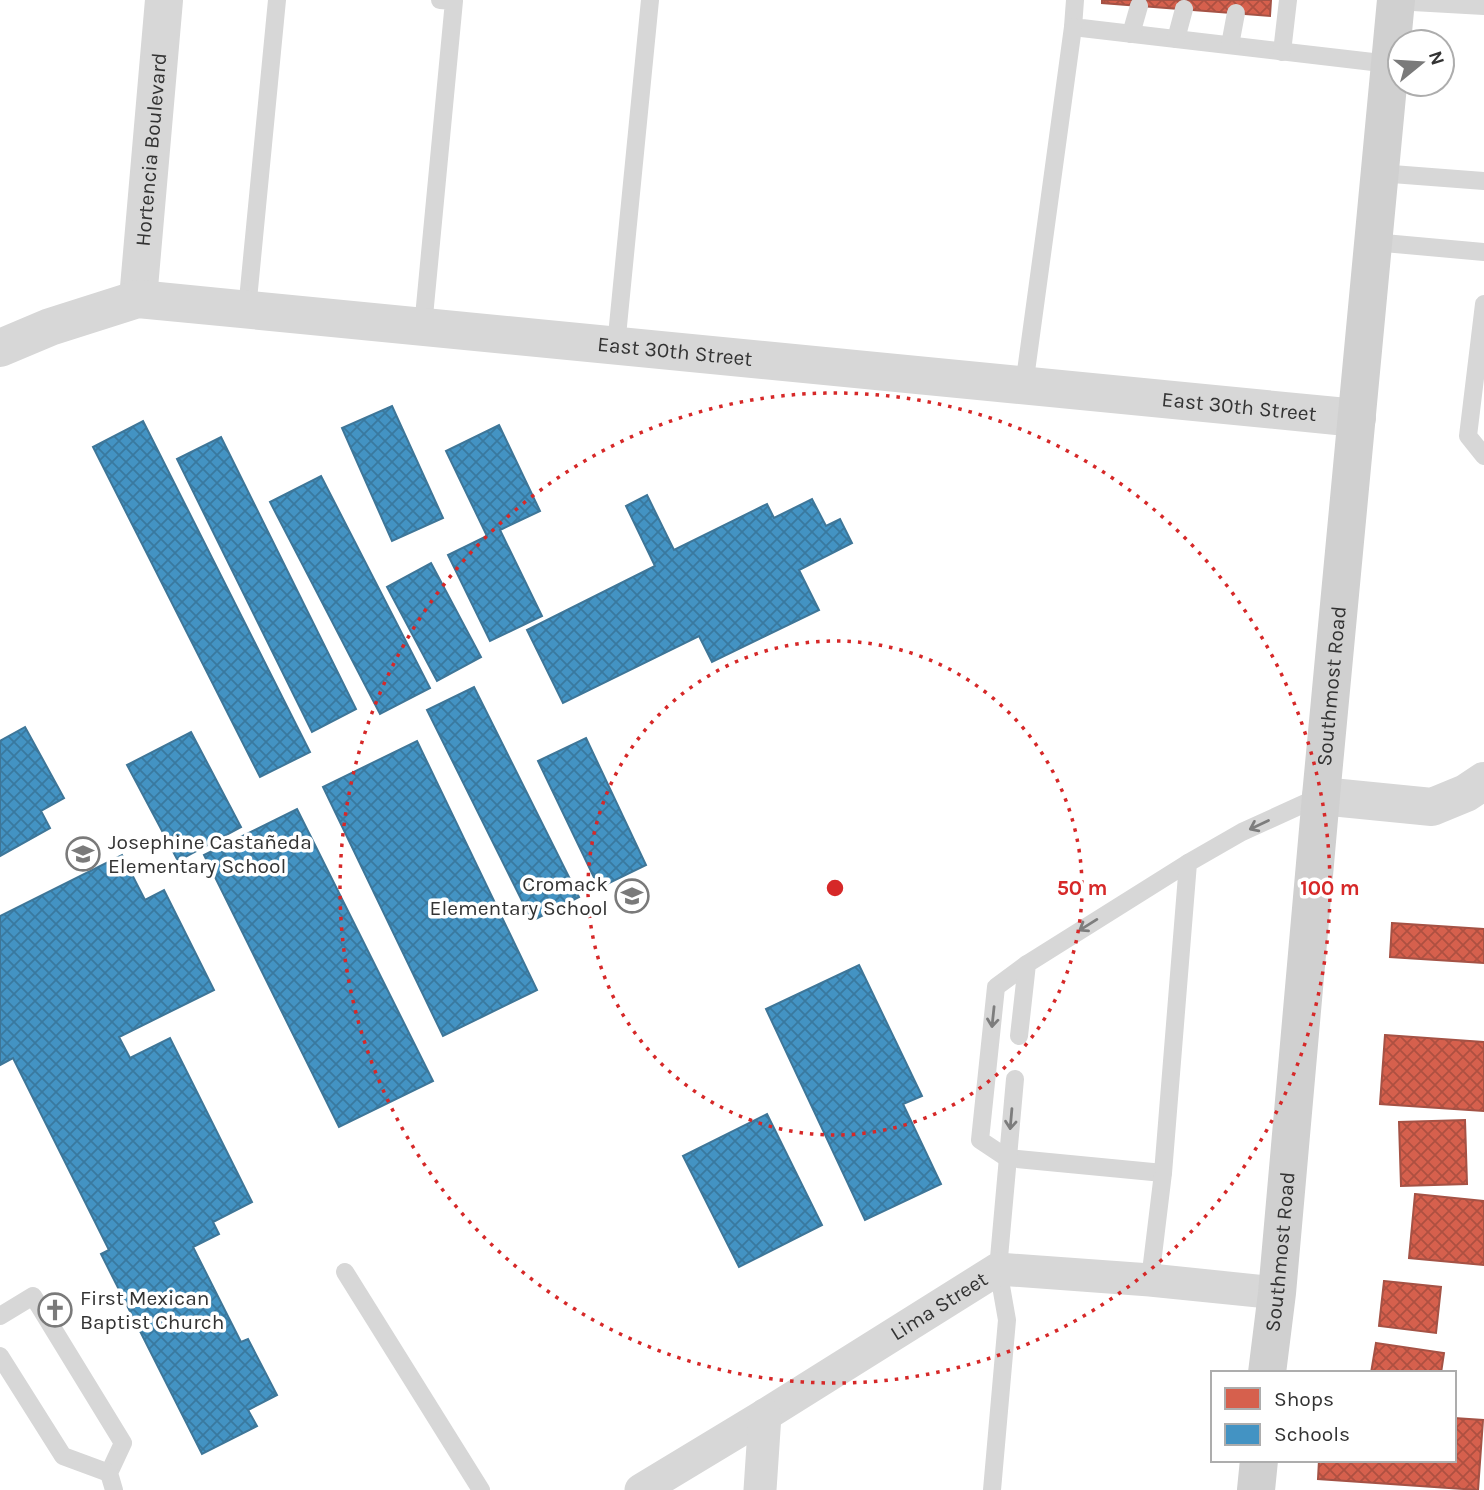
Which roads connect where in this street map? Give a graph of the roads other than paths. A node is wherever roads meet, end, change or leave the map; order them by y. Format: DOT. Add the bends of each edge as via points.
graph roads {
  1 [pos="164,0"];
  2 [pos="277,0"];
  3 [pos="440,0"];
  4 [pos="650,0"];
  5 [pos="1075,0"];
  6 [pos="1288,0"];
  7 [pos="1395,0"];
  8 [pos="1139,6"];
  9 [pos="1484,6"];
  10 [pos="1184,9"];
  11 [pos="1236,13"];
  12 [pos="1073,27"];
  13 [pos="1393,28"];
  14 [pos="1131,34"];
  15 [pos="1176,39"];
  16 [pos="1230,45"];
  17 [pos="1282,52"];
  18 [pos="1386,64"];
  19 [pos="1387,98"];
  20 [pos="1379,173"];
  21 [pos="1484,181"];
  22 [pos="1373,243"];
  23 [pos="1484,252"];
  24 [pos="138,299"];
  25 [pos="1484,304"];
  26 [pos="247,310"];
  27 [pos="423,327"];
  28 [pos="615,346"];
  29 [pos="0,348"];
  30 [pos="1024,386"];
  31 [pos="1357,418"];
  32 [pos="1484,456"];
  33 [pos="1484,781"];
  34 [pos="1321,796"];
  35 [pos="1188,863"];
  36 [pos="1027,964"];
  37 [pos="1019,1037"];
  38 [pos="1015,1079"];
  39 [pos="1007,1158"];
  40 [pos="1163,1173"];
  41 [pos="998,1269"];
  42 [pos="345,1272"];
  43 [pos="1150,1280"];
  44 [pos="1277,1293"];
  45 [pos="0,1316"];
  46 [pos="0,1356"];
  47 [pos="1267,1371"];
  48 [pos="765,1415"];
  49 [pos="1259,1462"];
  50 [pos="111,1482"];
  51 [pos="481,1490"];
  52 [pos="641,1490"];
  53 [pos="760,1490"];
  54 [pos="992,1490"];
  55 [pos="1256,1490"];
  1 -- 24 [label="street, Hortencia Boulevard"];
  2 -- 26 [label="lane"];
  3 -- 27 [label="lane" via="454,1"];
  4 -- 28 [label="lane"];
  5 -- 12 [label="lane"];
  6 -- 17 [label="lane"];
  7 -- 9 [label="lane"];
  7 -- 13 [label="main road, Southmost Road"];
  8 -- 14 [label="lane"];
  10 -- 15 [label="lane"];
  11 -- 16 [label="lane"];
  12 -- 14 [label="lane"];
  12 -- 30 [label="lane"];
  14 -- 15 [label="lane"];
  15 -- 16 [label="lane"];
  16 -- 17 [label="lane"];
  17 -- 18 [label="lane"];
  19 -- 20 [label="main road, Southmost Road"];
  20 -- 21 [label="lane"];
  20 -- 22 [label="main road, Southmost Road"];
  22 -- 23 [label="lane"];
  22 -- 31 [label="main road, Southmost Road"];
  24 -- 26 [label="street, East 30th Street"];
  24 -- 29 [label="street, East 30th Street"];
  25 -- 32 [label="lane" via="1468,436"];
  26 -- 27 [label="street, East 30th Street"];
  27 -- 28 [label="street, East 30th Street"];
  28 -- 30 [label="street, East 30th Street"];
  30 -- 31 [label="street, East 30th Street"];
  31 -- 34 [label="main road, Southmost Road"];
  33 -- 34 [label="street" via="1432,807"];
  34 -- 35 [label="lane, one-way"];
  34 -- 44 [label="main road, Southmost Road"];
  35 -- 36 [label="lane, one-way"];
  35 -- 40 [label="lane"];
  36 -- 37 [label="lane"];
  36 -- 39 [label="lane, one-way" via="996,987 980,1140"];
  38 -- 39 [label="lane, one-way"];
  39 -- 40 [label="lane"];
  39 -- 41 [label="lane"];
  40 -- 43 [label="lane"];
  41 -- 43 [label="street, Lima Street"];
  41 -- 48 [label="street, Lima Street"];
  41 -- 54 [label="lane" via="1007,1320"];
  42 -- 51 [label="lane"];
  43 -- 44 [label="street, Lima Street"];
  44 -- 47 [label="main road, Southmost Road"];
  45 -- 50 [label="lane" via="33,1296 123,1443"];
  46 -- 50 [label="lane" via="63,1456"];
  48 -- 52 [label="street, Lima Street"];
  48 -- 53 [label="street"];
  49 -- 55 [label="main road"];
}
